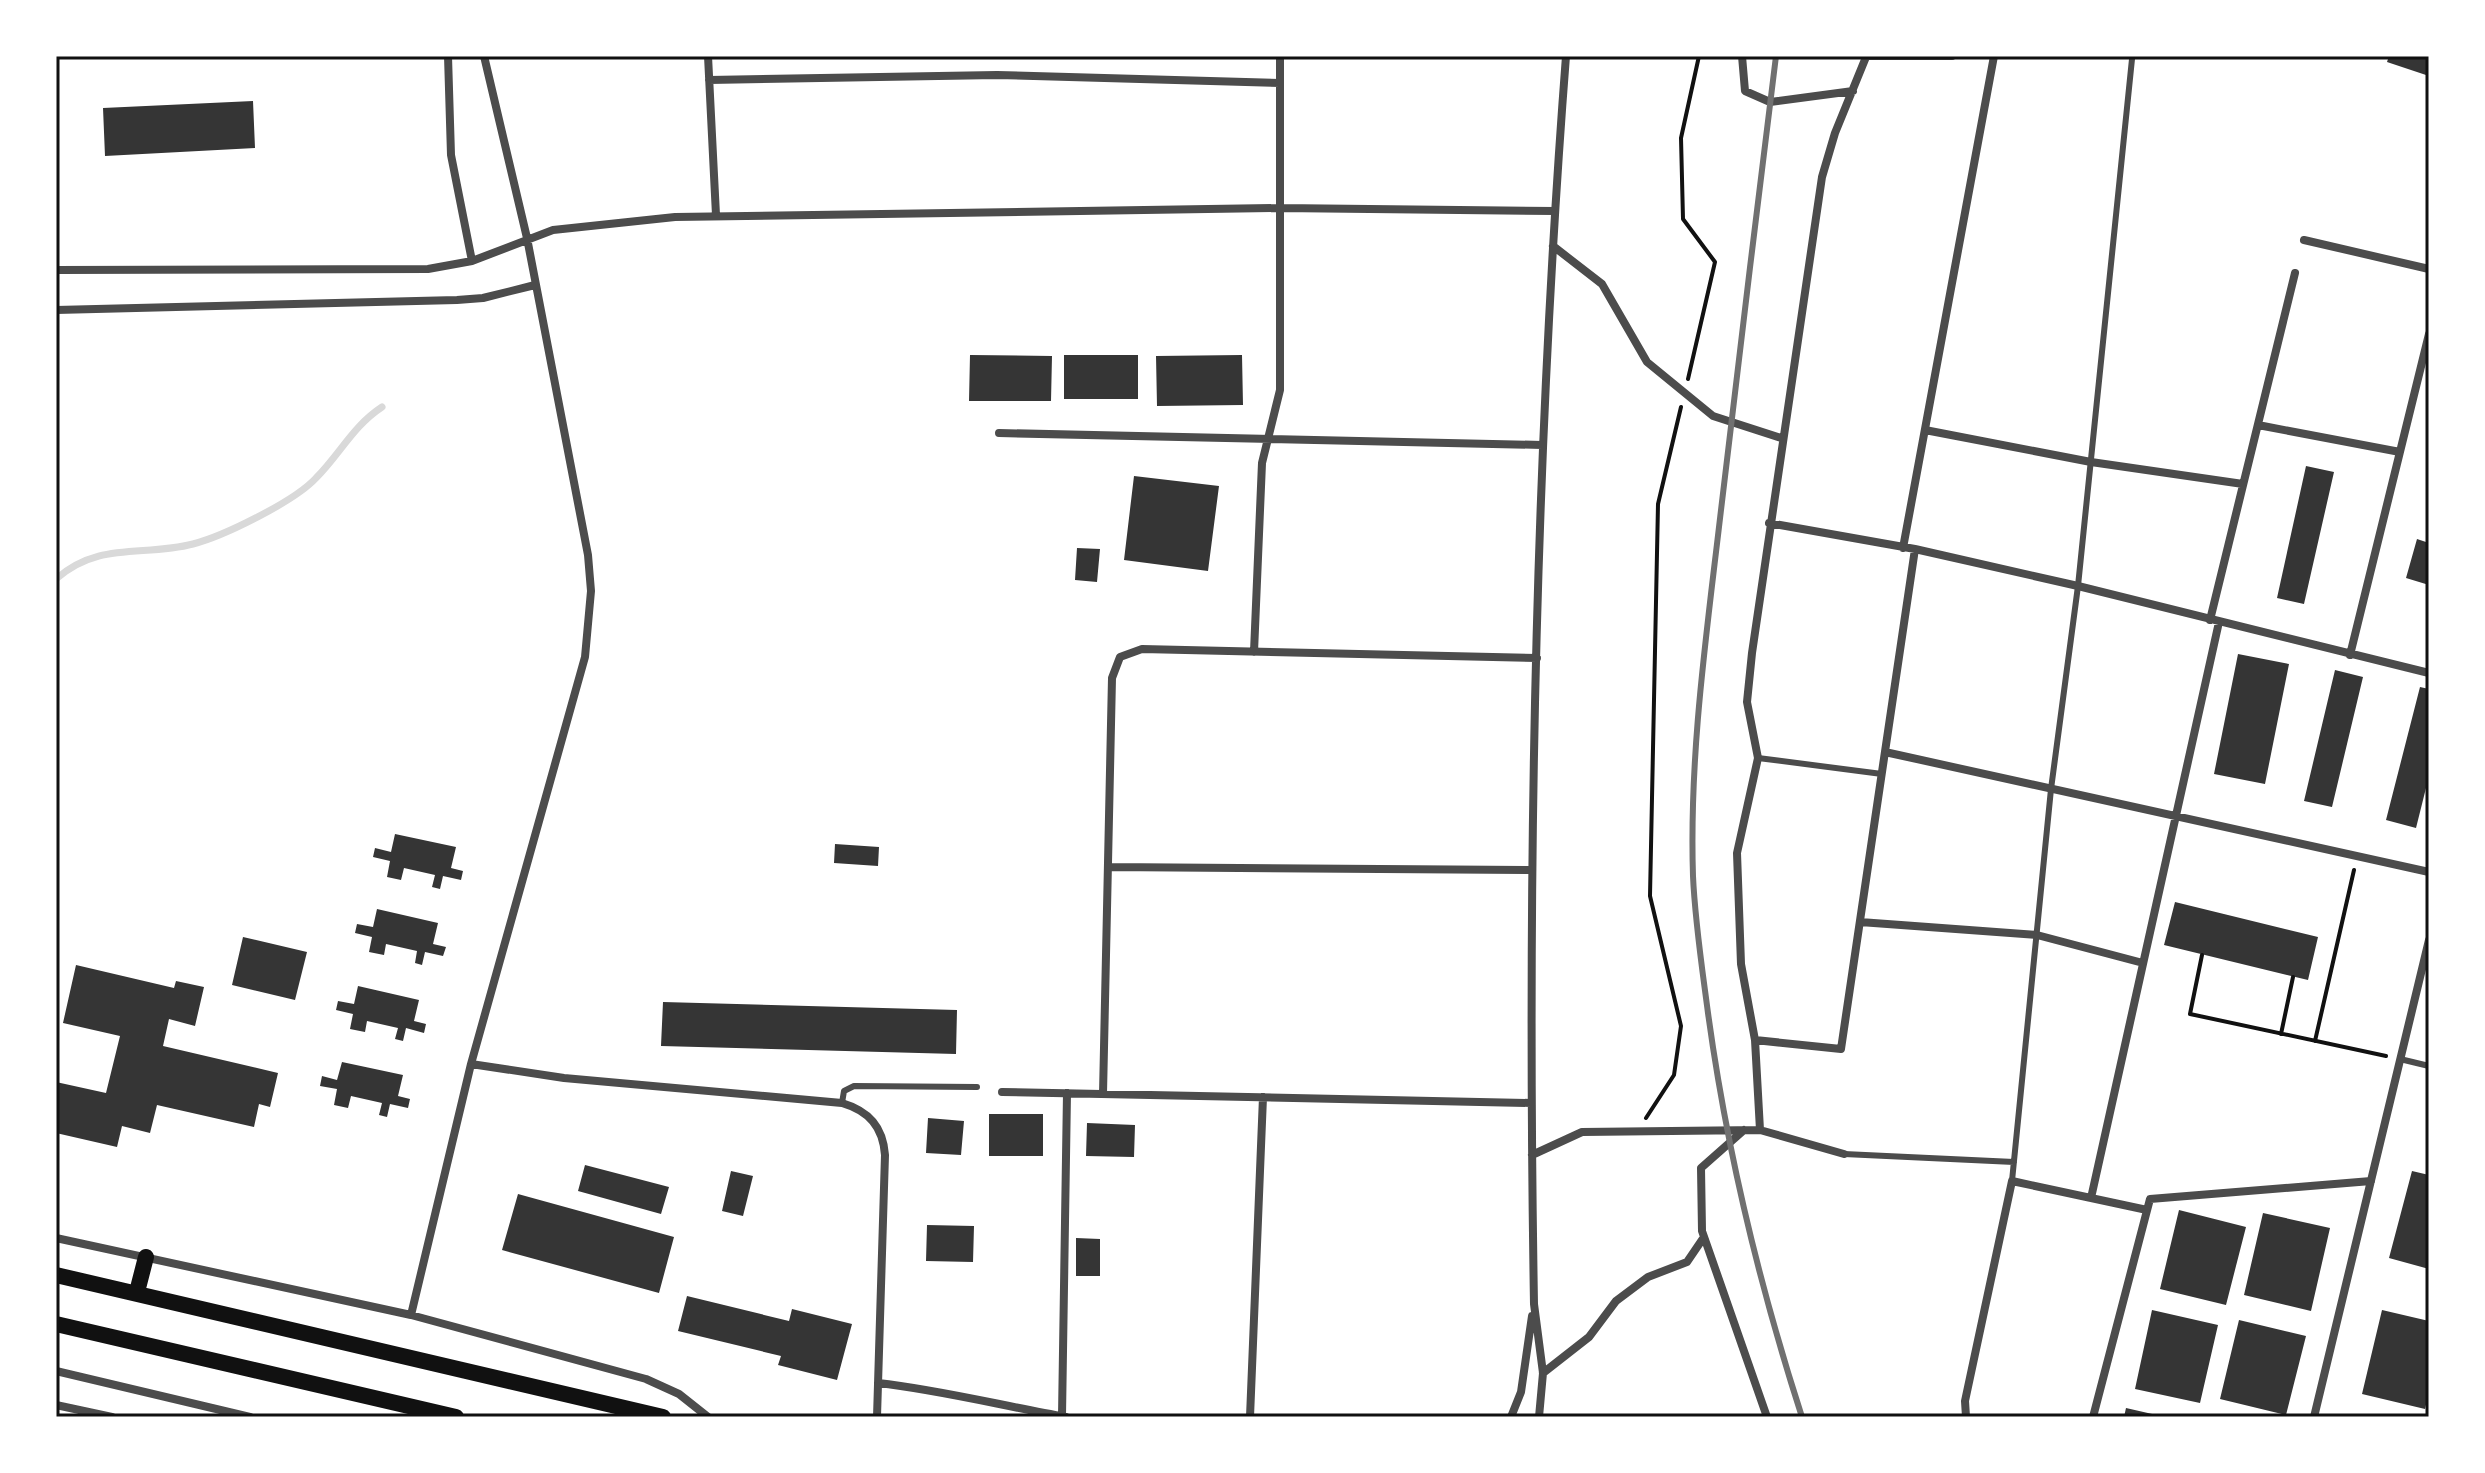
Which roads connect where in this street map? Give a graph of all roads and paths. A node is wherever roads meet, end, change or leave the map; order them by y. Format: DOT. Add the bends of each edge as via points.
graph roads {
  1 [pos="448,56"];
  2 [pos="484,56"];
  3 [pos="708,56"];
  4 [pos="1280,56"];
  5 [pos="1566,56"];
  6 [pos="1699,56"];
  7 [pos="1742,56"];
  8 [pos="1952,56"];
  9 [pos="1994,56"];
  10 [pos="1866,57"];
  11 [pos="2132,59"];
  12 [pos="709,80"];
  13 [pos="1280,83"];
  14 [pos="1853,91"];
  15 [pos="1280,208"];
  16 [pos="1555,211"];
  17 [pos="716,215"];
  18 [pos="527,238"];
  19 [pos="2304,240"];
  20 [pos="1553,246"];
  21 [pos="472,261"];
  22 [pos="2429,269"];
  23 [pos="56,270"];
  24 [pos="2295,273"];
  25 [pos="535,285"];
  26 [pos="56,310"];
  27 [pos="2429,334"];
  28 [pos="1684,393"];
  29 [pos="2258,425"];
  30 [pos="1925,430"];
  31 [pos="999,433"];
  32 [pos="1781,438"];
  33 [pos="1268,439"];
  34 [pos="1542,445"];
  35 [pos="2400,452"];
  36 [pos="2091,462"];
  37 [pos="2243,484"];
  38 [pos="1769,523"];
  39 [pos="1903,548"];
  40 [pos="1915,549"];
  41 [pos="2078,586"];
  42 [pos="2215,621"];
  43 [pos="1254,652"];
  44 [pos="2350,655"];
  45 [pos="1537,658"];
  46 [pos="2429,673"];
  47 [pos="1885,752"];
  48 [pos="1758,758"];
  49 [pos="1882,774"];
  50 [pos="2051,789"];
  51 [pos="2175,816"];
  52 [pos="2357,856"];
  53 [pos="1108,867"];
  54 [pos="1531,870"];
  55 [pos="2429,872"];
  56 [pos="1860,922"];
  57 [pos="2037,935"];
  58 [pos="2429,940"];
  59 [pos="2202,955"];
  60 [pos="2143,963"];
  61 [pos="2293,977"];
  62 [pos="2281,1034"];
  63 [pos="1755,1040"];
  64 [pos="2315,1041"];
  65 [pos="2400,1059"];
  66 [pos="471,1064"];
  67 [pos="2429,1066"];
  68 [pos="977,1087"];
  69 [pos="1002,1092"];
  70 [pos="1067,1093"];
  71 [pos="1103,1094"];
  72 [pos="1263,1097"];
  73 [pos="842,1103"];
  74 [pos="1531,1103"];
  75 [pos="1638,1130"];
  76 [pos="1744,1130"];
  77 [pos="1760,1130"];
  78 [pos="1844,1154"];
  79 [pos="1532,1155"];
  80 [pos="2014,1162"];
  81 [pos="2012,1181"];
  82 [pos="2371,1181"];
  83 [pos="2091,1198"];
  84 [pos="2147,1210"];
  85 [pos="1704,1237"];
  86 [pos="56,1238"];
  87 [pos="146,1257"];
  88 [pos="56,1275"];
  89 [pos="137,1292"];
  90 [pos="1534,1304"];
  91 [pos="411,1315"];
  92 [pos="56,1324"];
  93 [pos="56,1371"];
  94 [pos="1543,1373"];
  95 [pos="878,1383"];
  96 [pos="56,1405"];
  97 [pos="112,1417"];
  98 [pos="250,1417"];
  99 [pos="456,1417"];
  100 [pos="663,1417"];
  101 [pos="708,1417"];
  102 [pos="877,1417"];
  103 [pos="1065,1417"];
  104 [pos="1250,1417"];
  105 [pos="1511,1417"];
  106 [pos="1539,1417"];
  107 [pos="1767,1417"];
  108 [pos="1966,1417"];
  109 [pos="2093,1417"];
  110 [pos="2314,1417"];
  1 -- 21 [label="street" via="451,155"];
  2 -- 18 [label="street"];
  3 -- 12 [label="street"];
  4 -- 13 [label="street"];
  5 -- 16 [label="street"];
  6 -- 28 [label="path" via="1681,138 1683,219 1715,262"];
  7 -- 14 [label="street" via="1745,91 1770,102"];
  8 -- 10 [label="street"];
  9 -- 30 [label="street"];
  10 -- 14 [label="street"];
  11 -- 36 [label="lane"];
  12 -- 13 [label="street" via="997,75"];
  12 -- 17 [label="street"];
  13 -- 15 [label="street"];
  14 -- 32 [label="street" via="1822,177"];
  15 -- 16 [label="street"];
  15 -- 17 [label="street"];
  15 -- 33 [label="street" via="1280,390"];
  16 -- 20 [label="street"];
  17 -- 18 [label="street" via="593,224"];
  18 -- 21 [label="street"];
  18 -- 25 [label="street"];
  19 -- 22 [label="street"];
  20 -- 28 [label="street" via="1602,284 1647,362"];
  20 -- 34 [label="street"];
  21 -- 23 [label="street" via="428,269"];
  24 -- 29 [label="street"];
  25 -- 26 [label="street" via="457,300"];
  25 -- 66 [label="street" via="588,555 590,627"];
  27 -- 35 [label="street"];
  28 -- 32 [label="street" via="1713,416"];
  28 -- 75 [label="path" via="1658,504 1650,896 1681,1026 1674,1075"];
  29 -- 35 [label="street"];
  29 -- 37 [label="street"];
  30 -- 36 [label="street"];
  30 -- 39 [label="street"];
  31 -- 33 [label="street"];
  32 -- 38 [label="street"];
  33 -- 34 [label="street"];
  33 -- 43 [label="street" via="1262,463"];
  34 -- 45 [label="street"];
  35 -- 44 [label="street"];
  36 -- 37 [label="street"];
  36 -- 41 [label="lane"];
  37 -- 42 [label="street"];
  38 -- 39 [label="street"];
  38 -- 48 [label="street" via="1747,702"];
  39 -- 40 [label="street"];
  40 -- 41 [label="street"];
  40 -- 47 [label="street"];
  41 -- 42 [label="street"];
  41 -- 50 [label="lane"];
  42 -- 44 [label="street"];
  42 -- 51 [label="street"];
  43 -- 45 [label="street"];
  43 -- 53 [label="street" via="1142,649 1129,651 1114,666"];
  44 -- 46 [label="street"];
  45 -- 54 [label="street"];
  47 -- 49 [label="street"];
  47 -- 50 [label="street"];
  48 -- 49 [label="lane"];
  48 -- 63 [label="street" via="1737,853 1741,964"];
  49 -- 56 [label="street"];
  50 -- 51 [label="street"];
  50 -- 57 [label="lane"];
  51 -- 52 [label="street"];
  51 -- 60 [label="street"];
  52 -- 55 [label="street"];
  52 -- 64 [label="path"];
  53 -- 54 [label="street"];
  53 -- 71 [label="street"];
  54 -- 74 [label="street"];
  56 -- 57 [label="street"];
  56 -- 63 [label="street" via="1841,1049"];
  57 -- 60 [label="street"];
  57 -- 80 [label="lane"];
  58 -- 65 [label="street"];
  59 -- 62 [label="path" via="2190,1014"];
  60 -- 83 [label="street"];
  61 -- 62 [label="path"];
  62 -- 64 [label="path"];
  63 -- 77 [label="street"];
  64 -- 65 [label="path"];
  65 -- 67 [label="lane"];
  65 -- 82 [label="street"];
  66 -- 73 [label="street" via="564,1078"];
  66 -- 91 [label="street"];
  68 -- 73 [label="lane" via="854,1086 844,1091"];
  69 -- 70 [label="street"];
  70 -- 71 [label="street"];
  70 -- 103 [label="street"];
  71 -- 72 [label="street"];
  72 -- 74 [label="street"];
  72 -- 104 [label="street"];
  73 -- 95 [label="street" via="869,1115 884,1140"];
  74 -- 79 [label="street"];
  75 -- 76 [label="street"];
  75 -- 79 [label="street" via="1582,1132"];
  76 -- 77 [label="street"];
  76 -- 85 [label="street" via="1701,1168"];
  77 -- 78 [label="street"];
  78 -- 80 [label="lane"];
  79 -- 90 [label="street"];
  80 -- 81 [label="lane"];
  81 -- 83 [label="street"];
  81 -- 108 [label="street" via="1965,1401"];
  82 -- 84 [label="street" via="2150,1199"];
  82 -- 110 [label="street"];
  83 -- 84 [label="street"];
  84 -- 109 [label="street"];
  85 -- 94 [label="street" via="1687,1262 1648,1277 1627,1293 1589,1337"];
  85 -- 107 [label="street"];
  86 -- 87 [label="street"];
  87 -- 89 [label="main road"];
  87 -- 91 [label="street"];
  88 -- 89 [label="main road"];
  89 -- 100 [label="main road"];
  90 -- 94 [label="street"];
  90 -- 105 [label="street" via="1521,1392"];
  91 -- 101 [label="street" via="646,1379 679,1394"];
  92 -- 99 [label="main road"];
  93 -- 98 [label="street"];
  94 -- 106 [label="street"];
  95 -- 102 [label="street"];
  95 -- 103 [label="street" via="935,1389"];
  96 -- 97 [label="street"];
}
